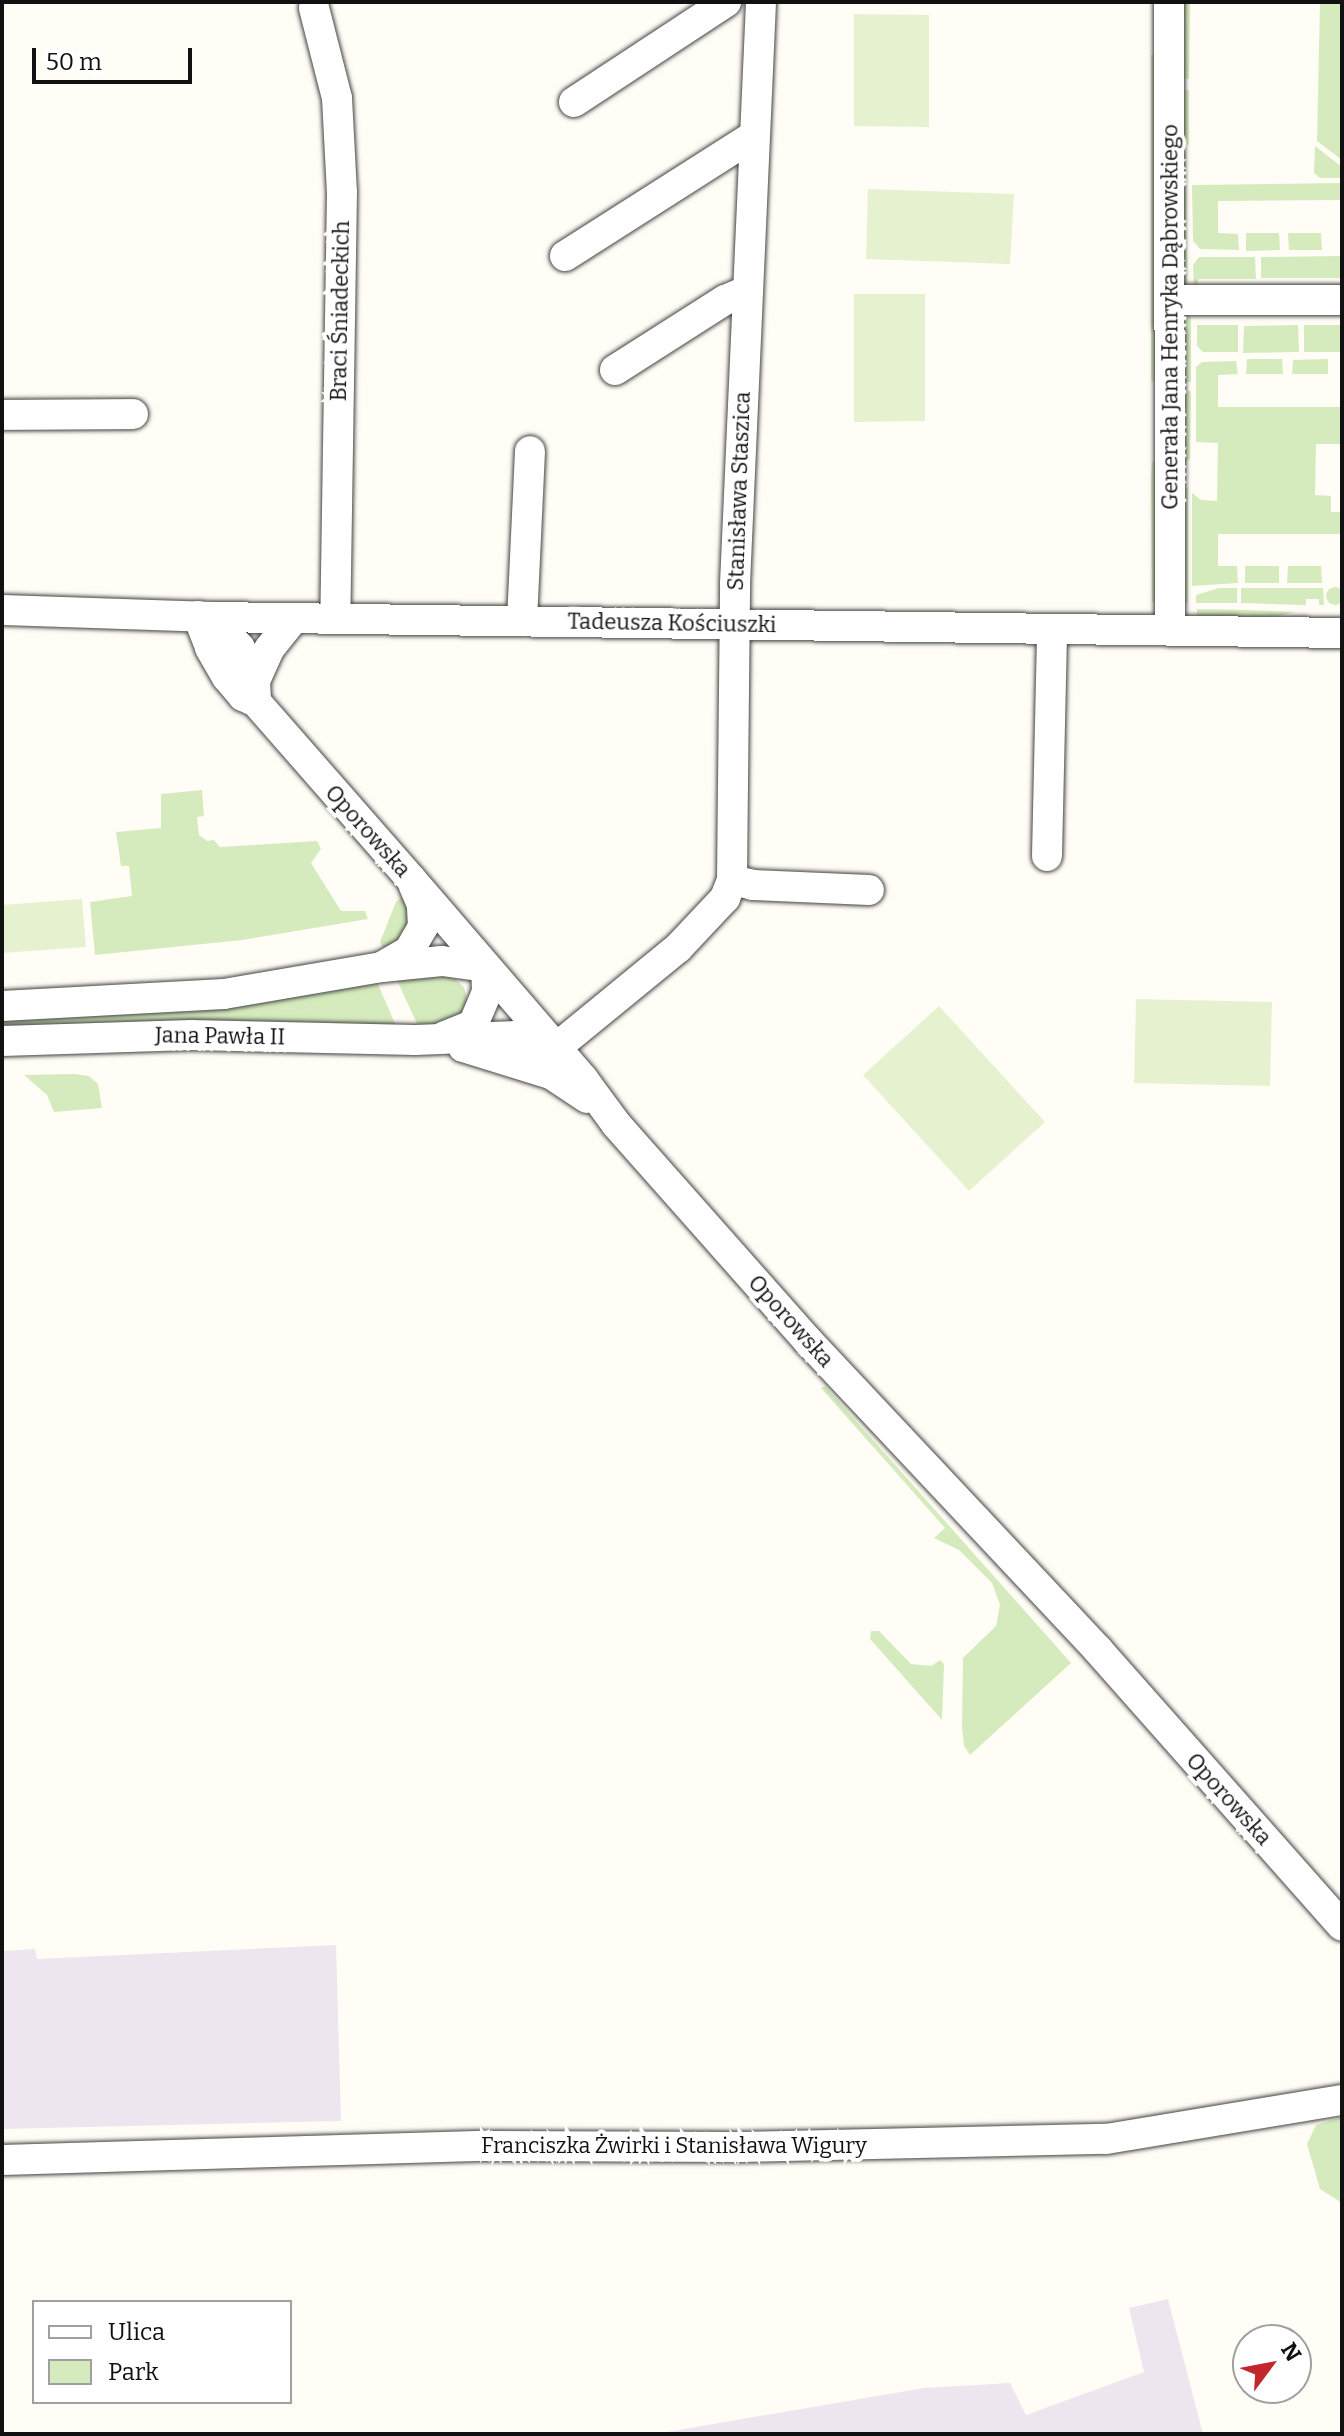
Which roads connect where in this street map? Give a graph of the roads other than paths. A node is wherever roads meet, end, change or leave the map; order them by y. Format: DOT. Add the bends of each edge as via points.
graph roads {
  1 [pos="726,2"];
  2 [pos="761,2"];
  3 [pos="1169,2"];
  4 [pos="314,8"];
  5 [pos="574,102"];
  6 [pos="755,135"];
  7 [pos="565,256"];
  8 [pos="748,290"];
  9 [pos="1171,300"];
  10 [pos="1342,300"];
  11 [pos="615,370"];
  12 [pos="133,414"];
  13 [pos="2,415"];
  14 [pos="530,451"];
  15 [pos="2,610"];
  16 [pos="205,616"];
  17 [pos="294,618"];
  18 [pos="335,618"];
  19 [pos="522,621"];
  20 [pos="735,624"];
  21 [pos="1052,631"];
  22 [pos="1170,631"];
  23 [pos="1342,633"];
  24 [pos="256,691"];
  25 [pos="1047,856"];
  26 [pos="411,879"];
  27 [pos="732,880"];
  28 [pos="869,890"];
  29 [pos="382,967"];
  30 [pos="486,967"];
  31 [pos="2,1006"];
  32 [pos="437,1040"];
  33 [pos="2,1041"];
  34 [pos="557,1047"];
  35 [pos="616,1124"];
  36 [pos="1342,1926"];
  37 [pos="1342,2100"];
  38 [pos="2,2160"];
  1 -- 5 [label="street"];
  2 -- 6 [label="street, Stanisława Staszica"];
  3 -- 9 [label="street, Generała Jana Henryka Dąbrowskiego"];
  4 -- 18 [label="street, Braci Śniadeckich" via="337,98 342,192"];
  6 -- 7 [label="street"];
  6 -- 8 [label="street, Stanisława Staszica"];
  8 -- 11 [label="street"];
  8 -- 20 [label="street, Stanisława Staszica"];
  9 -- 10 [label="street"];
  9 -- 22 [label="street, Generała Jana Henryka Dąbrowskiego"];
  12 -- 13 [label="street"];
  14 -- 19 [label="street"];
  15 -- 16 [label="street, Tadeusza Kościuszki"];
  16 -- 17 [label="street, Tadeusza Kościuszki"];
  16 -- 24 [label="street, Oporowska" via="210,648 227,677 243,696"];
  17 -- 18 [label="street, Tadeusza Kościuszki"];
  17 -- 24 [label="street" via="269,649"];
  18 -- 19 [label="street, Tadeusza Kościuszki"];
  19 -- 20 [label="street, Tadeusza Kościuszki"];
  20 -- 21 [label="street, Tadeusza Kościuszki"];
  20 -- 27 [label="street, Stanisława Staszica"];
  21 -- 22 [label="street, Tadeusza Kościuszki"];
  21 -- 25 [label="street"];
  22 -- 23 [label="street, Tadeusza Kościuszki"];
  24 -- 26 [label="street, Oporowska"];
  26 -- 29 [label="street, Jana Pawła II" via="422,905 423,927 409,951"];
  26 -- 30 [label="street, Oporowska"];
  27 -- 28 [label="street"];
  27 -- 34 [label="street" via="725,898 678,948"];
  29 -- 30 [label="street, Jana Pawła II" via="442,961"];
  29 -- 31 [label="street, Jana Pawła II" via="224,994"];
  30 -- 32 [label="street, Jana Pawła II" via="487,992 473,1025"];
  30 -- 34 [label="street, Oporowska"];
  32 -- 33 [label="street, Jana Pawła II" via="191,1035"];
  32 -- 34 [label="street, Jana Pawła II" via="517,1036"];
  32 -- 35 [label="street, Jana Pawła II" via="551,1074 575,1087"];
  34 -- 35 [label="street, Oporowska"];
  35 -- 36 [label="street, Oporowska" via="808,1341 1098,1650"];
  37 -- 38 [label="street, Franciszka Żwirki i Stanisława Wigury" via="1106,2139 725,2148 485,2146"];
}
